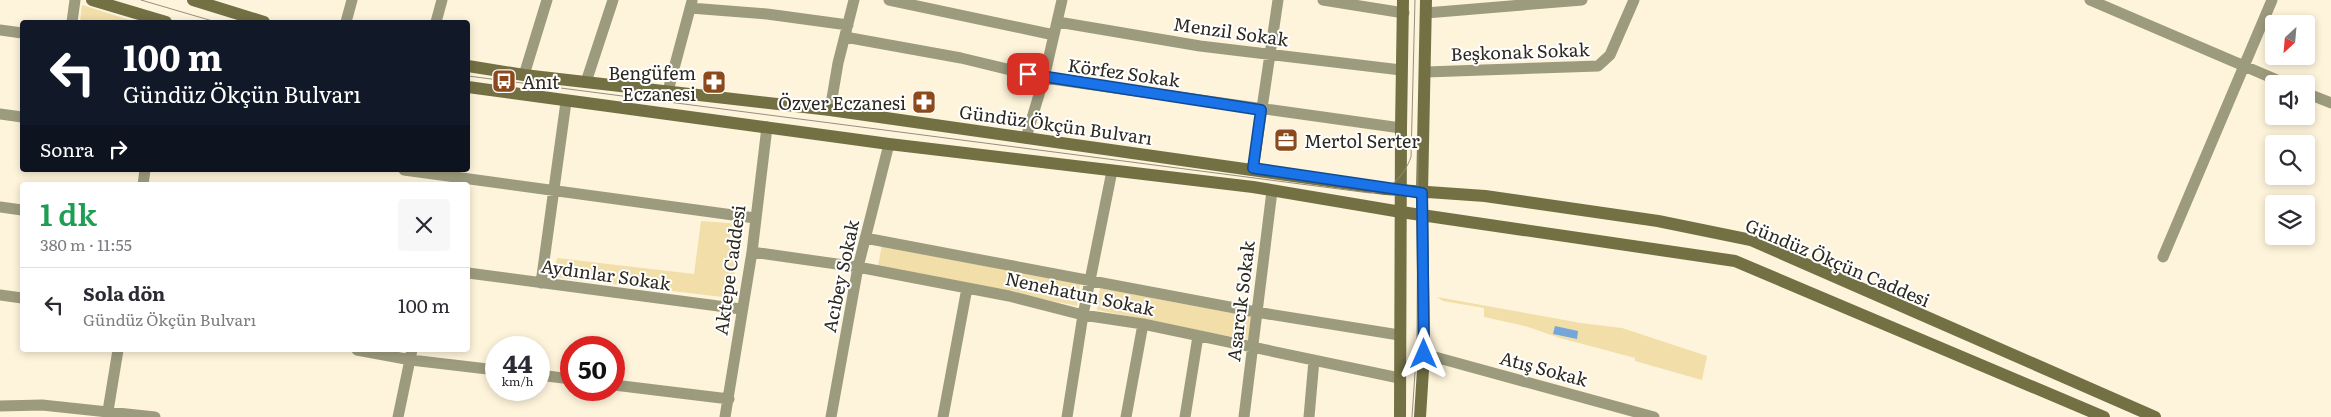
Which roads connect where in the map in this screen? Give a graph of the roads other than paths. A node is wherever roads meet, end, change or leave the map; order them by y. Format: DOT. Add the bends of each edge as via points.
graph roads {
  1 [pos="75,0"];
  2 [pos="92,0"];
  3 [pos="193,0"];
  4 [pos="352,0"];
  5 [pos="442,0"];
  6 [pos="547,0"];
  7 [pos="614,0"];
  8 [pos="854,0"];
  9 [pos="889,0"];
  10 [pos="1062,0"];
  11 [pos="1278,0"];
  12 [pos="1323,0"];
  13 [pos="1403,0"];
  14 [pos="1426,0"];
  15 [pos="1582,0"];
  16 [pos="1634,0"];
  17 [pos="2090,0"];
  18 [pos="2272,0"];
  19 [pos="691,4"];
  20 [pos="1404,13"];
  21 [pos="1426,13"];
  22 [pos="72,20"];
  23 [pos="157,20"];
  24 [pos="258,20"];
  25 [pos="347,20"];
  26 [pos="437,20"];
  27 [pos="1058,22"];
  28 [pos="0,30"];
  29 [pos="846,31"];
  30 [pos="20,33"];
  31 [pos="1054,35"];
  32 [pos="1270,54"];
  33 [pos="470,66"];
  34 [pos="2245,66"];
  35 [pos="1401,70"];
  36 [pos="1426,72"];
  37 [pos="524,75"];
  38 [pos="2266,75"];
  39 [pos="1044,78"];
  40 [pos="586,82"];
  41 [pos="470,87"];
  42 [pos="668,91"];
  43 [pos="2315,97"];
  44 [pos="566,102"];
  45 [pos="2331,103"];
  46 [pos="830,110"];
  47 [pos="1261,110"];
  48 [pos="0,114"];
  49 [pos="20,117"];
  50 [pos="767,127"];
  51 [pos="1400,128"];
  52 [pos="1026,138"];
  53 [pos="889,144"];
  54 [pos="1253,168"];
  55 [pos="1112,171"];
  56 [pos="414,172"];
  57 [pos="435,176"];
  58 [pos="1401,190"];
  59 [pos="554,191"];
  60 [pos="1272,191"];
  61 [pos="1422,193"];
  62 [pos="0,207"];
  63 [pos="20,210"];
  64 [pos="1401,212"];
  65 [pos="1422,214"];
  66 [pos="755,218"];
  67 [pos="865,238"];
  68 [pos="752,252"];
  69 [pos="2163,257"];
  70 [pos="858,268"];
  71 [pos="470,273"];
  72 [pos="1090,280"];
  73 [pos="541,283"];
  74 [pos="967,288"];
  75 [pos="0,295"];
  76 [pos="20,298"];
  77 [pos="741,309"];
  78 [pos="1256,312"];
  79 [pos="1083,315"];
  80 [pos="1143,324"];
  81 [pos="1400,335"];
  82 [pos="1198,336"];
  83 [pos="1251,347"];
  84 [pos="118,352"];
  85 [pos="379,352"];
  86 [pos="1424,354"];
  87 [pos="412,355"];
  88 [pos="1314,360"];
  89 [pos="485,368"];
  90 [pos="1399,378"];
  91 [pos="625,385"];
  92 [pos="729,399"];
  93 [pos="0,406"];
  94 [pos="108,414"];
  95 [pos="155,417"];
  96 [pos="398,417"];
  97 [pos="725,417"];
  98 [pos="830,417"];
  99 [pos="943,417"];
  100 [pos="1067,417"];
  101 [pos="1126,417"];
  102 [pos="1186,417"];
  103 [pos="1244,417"];
  104 [pos="1309,417"];
  105 [pos="1400,417"];
  106 [pos="1420,417"];
  107 [pos="1654,417"];
  108 [pos="2104,417"];
  109 [pos="2155,417"];
  1 -- 22 [label="street"];
  2 -- 23 [label="street"];
  3 -- 24 [label="street"];
  4 -- 25 [label="street"];
  5 -- 26 [label="street"];
  6 -- 37 [label="street"];
  7 -- 40 [label="street"];
  8 -- 29 [label="street"];
  9 -- 31 [label="street"];
  10 -- 27 [label="street"];
  11 -- 32 [label="street"];
  12 -- 20 [label="street"];
  13 -- 20 [label="street"];
  14 -- 21 [label="street"];
  15 -- 21 [label="street"];
  16 -- 36 [label="street, Beşkonak Sokak" via="1610,55 1598,66"];
  17 -- 34 [label="street"];
  18 -- 34 [label="street"];
  19 -- 29 [label="street, Körfez Sokak" via="767,14"];
  19 -- 42 [label="street"];
  20 -- 35 [label="street"];
  21 -- 36 [label="street"];
  27 -- 31 [label="street"];
  27 -- 32 [label="street, Menzil Sokak" via="1200,46"];
  28 -- 30 [label="street"];
  29 -- 39 [label="street, Körfez Sokak"];
  29 -- 46 [label="street"];
  31 -- 39 [label="street"];
  32 -- 35 [label="street, Menzil Sokak"];
  32 -- 47 [label="street"];
  33 -- 37 [label="street, Gündüz Ökçün Bulvarı"];
  34 -- 38 [label="street"];
  34 -- 69 [label="street"];
  35 -- 51 [label="street"];
  36 -- 61 [label="street"];
  37 -- 40 [label="street, Gündüz Ökçün Bulvarı"];
  39 -- 47 [label="street, Körfez Sokak"];
  39 -- 52 [label="street"];
  40 -- 42 [label="street, Gündüz Ökçün Bulvarı"];
  41 -- 44 [label="street"];
  42 -- 46 [label="street, Gündüz Ökçün Bulvarı"];
  43 -- 45 [label="street"];
  44 -- 50 [label="street"];
  44 -- 59 [label="street"];
  46 -- 52 [label="street, Gündüz Ökçün Bulvarı"];
  47 -- 51 [label="street, Körfez Sokak"];
  47 -- 54 [label="street"];
  48 -- 49 [label="street"];
  50 -- 53 [label="street"];
  50 -- 66 [label="street, Aktepe Caddesi"];
  51 -- 58 [label="street"];
  52 -- 54 [label="street, Gündüz Ökçün Bulvarı"];
  53 -- 55 [label="street"];
  53 -- 67 [label="street, Acıbey Sokak"];
  54 -- 58 [label="street, Gündüz Ökçün Bulvarı"];
  55 -- 60 [label="street"];
  55 -- 72 [label="street"];
  56 -- 57 [label="street"];
  57 -- 59 [label="street"];
  58 -- 61 [label="street, Gündüz Ökçün Caddesi"];
  58 -- 64 [label="street"];
  59 -- 66 [label="street"];
  59 -- 73 [label="street"];
  60 -- 64 [label="street"];
  60 -- 78 [label="street, Asarcık Sokak"];
  61 -- 65 [label="street"];
  61 -- 109 [label="street, Gündüz Ökçün Caddesi" via="1485,196 1648,219 1751,240"];
  62 -- 63 [label="street"];
  64 -- 65 [label="street"];
  64 -- 81 [label="street"];
  65 -- 86 [label="street"];
  65 -- 108 [label="street" via="1735,261"];
  66 -- 68 [label="street, Aktepe Caddesi"];
  67 -- 70 [label="street, Acıbey Sokak"];
  67 -- 72 [label="street"];
  68 -- 70 [label="street, Nenehatun Sokak"];
  68 -- 77 [label="street, Aktepe Caddesi"];
  70 -- 74 [label="street, Nenehatun Sokak"];
  70 -- 98 [label="street, Acıbey Sokak"];
  71 -- 73 [label="street, Aydınlar Sokak"];
  72 -- 78 [label="street"];
  72 -- 79 [label="street"];
  73 -- 77 [label="street, Aydınlar Sokak"];
  74 -- 79 [label="street, Nenehatun Sokak"];
  74 -- 99 [label="street"];
  75 -- 76 [label="street"];
  77 -- 92 [label="street, Aktepe Caddesi"];
  78 -- 81 [label="street"];
  78 -- 83 [label="street, Asarcık Sokak"];
  79 -- 80 [label="street, Nenehatun Sokak"];
  79 -- 100 [label="street"];
  80 -- 82 [label="street, Nenehatun Sokak"];
  80 -- 101 [label="street"];
  81 -- 90 [label="street"];
  82 -- 83 [label="street, Nenehatun Sokak"];
  82 -- 102 [label="street"];
  83 -- 88 [label="street, Nenehatun Sokak"];
  83 -- 103 [label="street, Asarcık Sokak"];
  84 -- 94 [label="street"];
  85 -- 87 [label="street"];
  86 -- 106 [label="street"];
  86 -- 107 [label="street, Atış Sokak"];
  87 -- 89 [label="street"];
  87 -- 96 [label="street"];
  88 -- 90 [label="street, Nenehatun Sokak"];
  88 -- 104 [label="street"];
  90 -- 105 [label="street"];
  91 -- 92 [label="street"];
  92 -- 97 [label="street, Aktepe Caddesi"];
  93 -- 94 [label="street" via="42,405"];
  94 -- 95 [label="street"];
}
